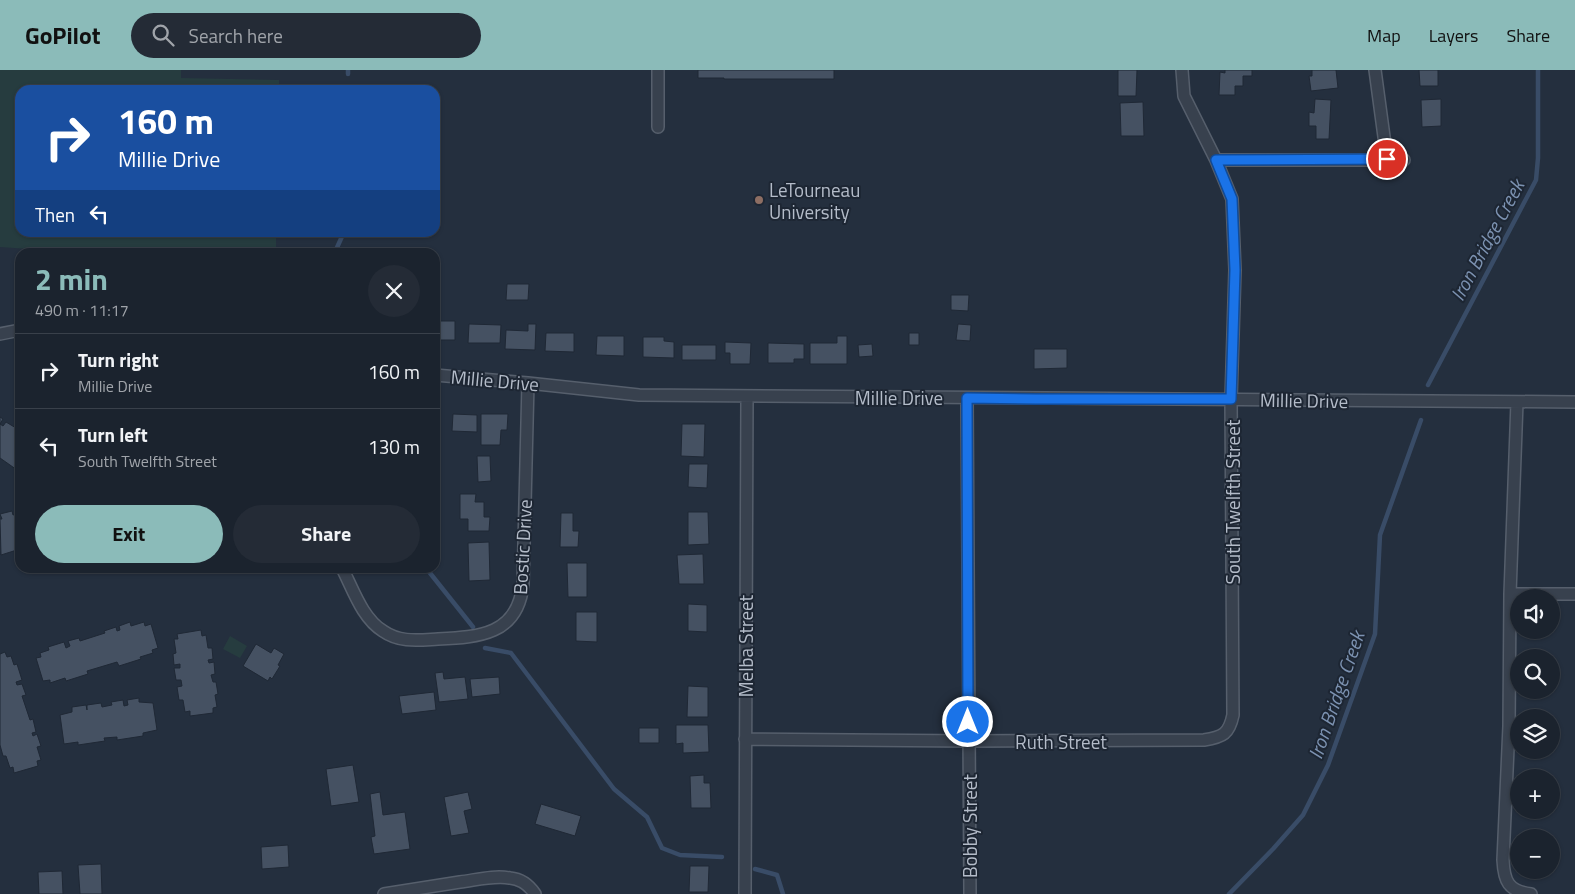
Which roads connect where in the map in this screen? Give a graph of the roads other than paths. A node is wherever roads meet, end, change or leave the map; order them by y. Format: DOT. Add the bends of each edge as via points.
graph roads {
  1 [pos="658,70"];
  2 [pos="1182,70"];
  3 [pos="1374,70"];
  4 [pos="658,127"];
  5 [pos="1387,159"];
  6 [pos="1216,160"];
  7 [pos="1404,160"];
  8 [pos="15,331"];
  9 [pos="0,334"];
  10 [pos="440,375"];
  11 [pos="528,383"];
  12 [pos="747,397"];
  13 [pos="967,398"];
  14 [pos="1231,399"];
  15 [pos="1517,402"];
  16 [pos="1575,402"];
  17 [pos="345,573"];
  18 [pos="1510,589"];
  19 [pos="1510,594"];
  20 [pos="1560,594"];
  21 [pos="1575,594"];
  22 [pos="1225,733"];
  23 [pos="745,739"];
  24 [pos="968,741"];
  25 [pos="384,894"];
  26 [pos="535,894"];
  27 [pos="746,894"];
  28 [pos="970,894"];
  29 [pos="1531,894"];
  1 -- 4 [label="street"];
  2 -- 6 [label="street, South Twelfth Street" via="1184,96"];
  3 -- 5 [label="street"];
  5 -- 6 [label="street"];
  5 -- 7 [label="street"];
  6 -- 14 [label="street, South Twelfth Street" via="1232,199 1235,270"];
  8 -- 9 [label="street"];
  10 -- 11 [label="street, Millie Drive"];
  11 -- 12 [label="street, Millie Drive" via="625,395"];
  11 -- 17 [label="street, Bostic Drive" via="523,584 518,606 505,624 470,637 415,640 391,636 369,618"];
  12 -- 13 [label="street, Millie Drive"];
  12 -- 23 [label="street, Melba Street"];
  13 -- 14 [label="street, Millie Drive"];
  13 -- 24 [label="street, Bobby Street"];
  14 -- 15 [label="street, Millie Drive"];
  14 -- 22 [label="street, South Twelfth Street" via="1233,715"];
  15 -- 16 [label="street, Millie Drive"];
  15 -- 18 [label="street"];
  19 -- 29 [label="street" via="1503,860 1509,886"];
  20 -- 21 [label="street"];
  22 -- 24 [label="street, Ruth Street" via="1204,740"];
  23 -- 24 [label="street, Ruth Street"];
  23 -- 27 [label="street, Melba Street"];
  24 -- 28 [label="street, Bobby Street"];
  25 -- 26 [label="street" via="502,877 521,881"];
}
